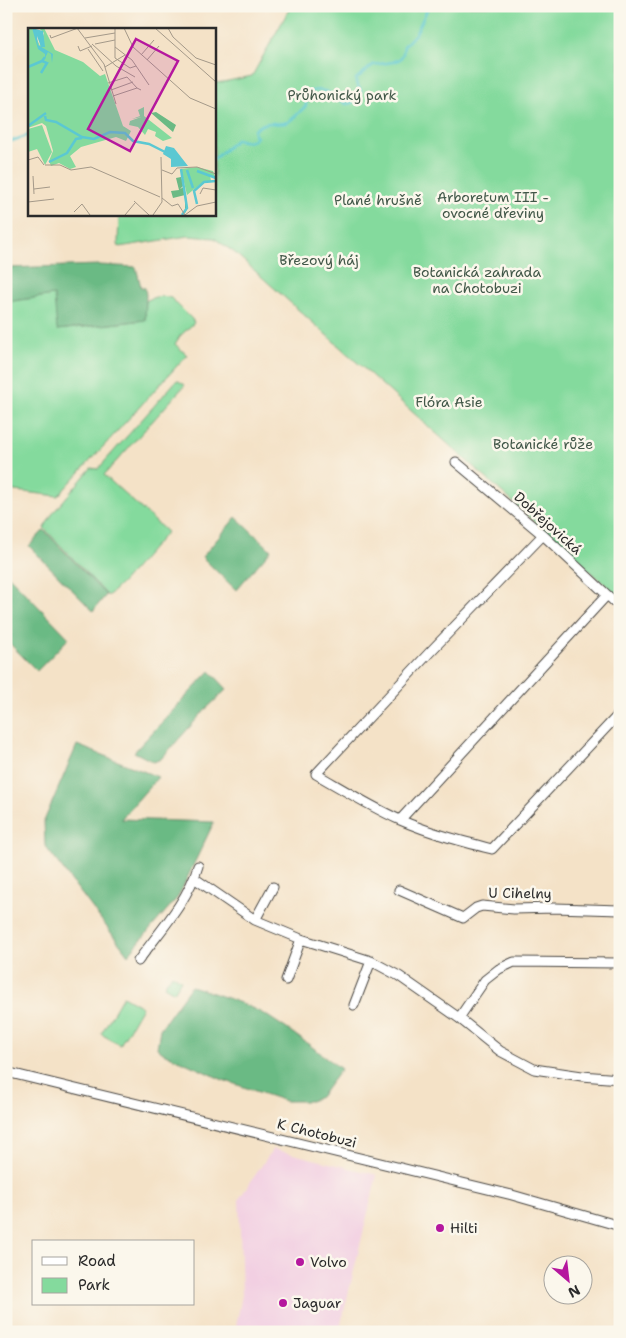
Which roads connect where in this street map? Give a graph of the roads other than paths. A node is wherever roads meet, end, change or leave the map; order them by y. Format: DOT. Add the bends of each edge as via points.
graph roads {
  1 [pos="456,462"];
  2 [pos="543,535"];
  3 [pos="607,595"];
  4 [pos="620,607"];
  5 [pos="620,713"];
  6 [pos="400,820"];
  7 [pos="198,866"];
  8 [pos="194,878"];
  9 [pos="273,887"];
  10 [pos="399,890"];
  11 [pos="620,910"];
  12 [pos="255,920"];
  13 [pos="301,939"];
  14 [pos="138,961"];
  15 [pos="370,961"];
  16 [pos="620,963"];
  17 [pos="286,980"];
  18 [pos="354,1005"];
  19 [pos="458,1018"];
  20 [pos="6,1072"];
  21 [pos="620,1079"];
  22 [pos="620,1226"];
  1 -- 2 [label="street, Dobřejovická"];
  2 -- 3 [label="street, Dobřejovická"];
  2 -- 6 [label="street" via="316,774"];
  3 -- 4 [label="street, Dobřejovická"];
  3 -- 6 [label="street"];
  5 -- 6 [label="street" via="492,849 451,839"];
  7 -- 8 [label="street"];
  8 -- 12 [label="street"];
  8 -- 14 [label="street" via="175,912"];
  9 -- 12 [label="street"];
  10 -- 11 [label="street, U Cihelny" via="463,918 482,906"];
  12 -- 13 [label="street"];
  13 -- 15 [label="street"];
  13 -- 17 [label="street"];
  15 -- 18 [label="street"];
  15 -- 19 [label="street" via="399,976"];
  16 -- 19 [label="street" via="514,962 485,980"];
  19 -- 21 [label="street" via="500,1051 534,1069"];
  20 -- 22 [label="street, K Chotobuzi" via="512,1195"];
}
